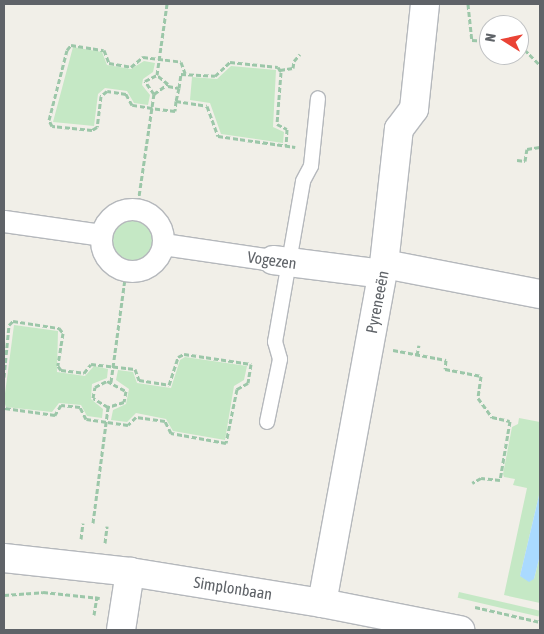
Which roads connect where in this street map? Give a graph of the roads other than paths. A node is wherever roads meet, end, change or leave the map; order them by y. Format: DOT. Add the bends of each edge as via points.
graph roads {
  1 [pos="425,4"];
  2 [pos="318,98"];
  3 [pos="4,221"];
  4 [pos="101,235"];
  5 [pos="163,244"];
  6 [pos="281,261"];
  7 [pos="383,269"];
  8 [pos="540,294"];
  9 [pos="267,422"];
  10 [pos="4,558"];
  11 [pos="130,572"];
  12 [pos="322,603"];
  13 [pos="120,630"];
  14 [pos="460,630"];
  1 -- 7 [label="street, Pyreneeën" via="414,109 399,129"];
  2 -- 6 [label="lane" via="311,166 303,180 295,240"];
  3 -- 4 [label="street"];
  4 -- 5 [label="street" via="110,218 117,213 137,210 159,225"];
  4 -- 5 [label="street" via="104,254 117,268 126,271 136,272 154,262"];
  5 -- 6 [label="street, Vogezen"];
  6 -- 7 [label="street, Vogezen"];
  6 -- 9 [label="lane" via="275,342 280,359"];
  7 -- 8 [label="street, Vogezen"];
  7 -- 12 [label="street, Pyreneeën"];
  10 -- 11 [label="street, Simplonbaan"];
  11 -- 12 [label="street, Simplonbaan"];
  11 -- 13 [label="street"];
  12 -- 14 [label="street, Simplonbaan"];
}
